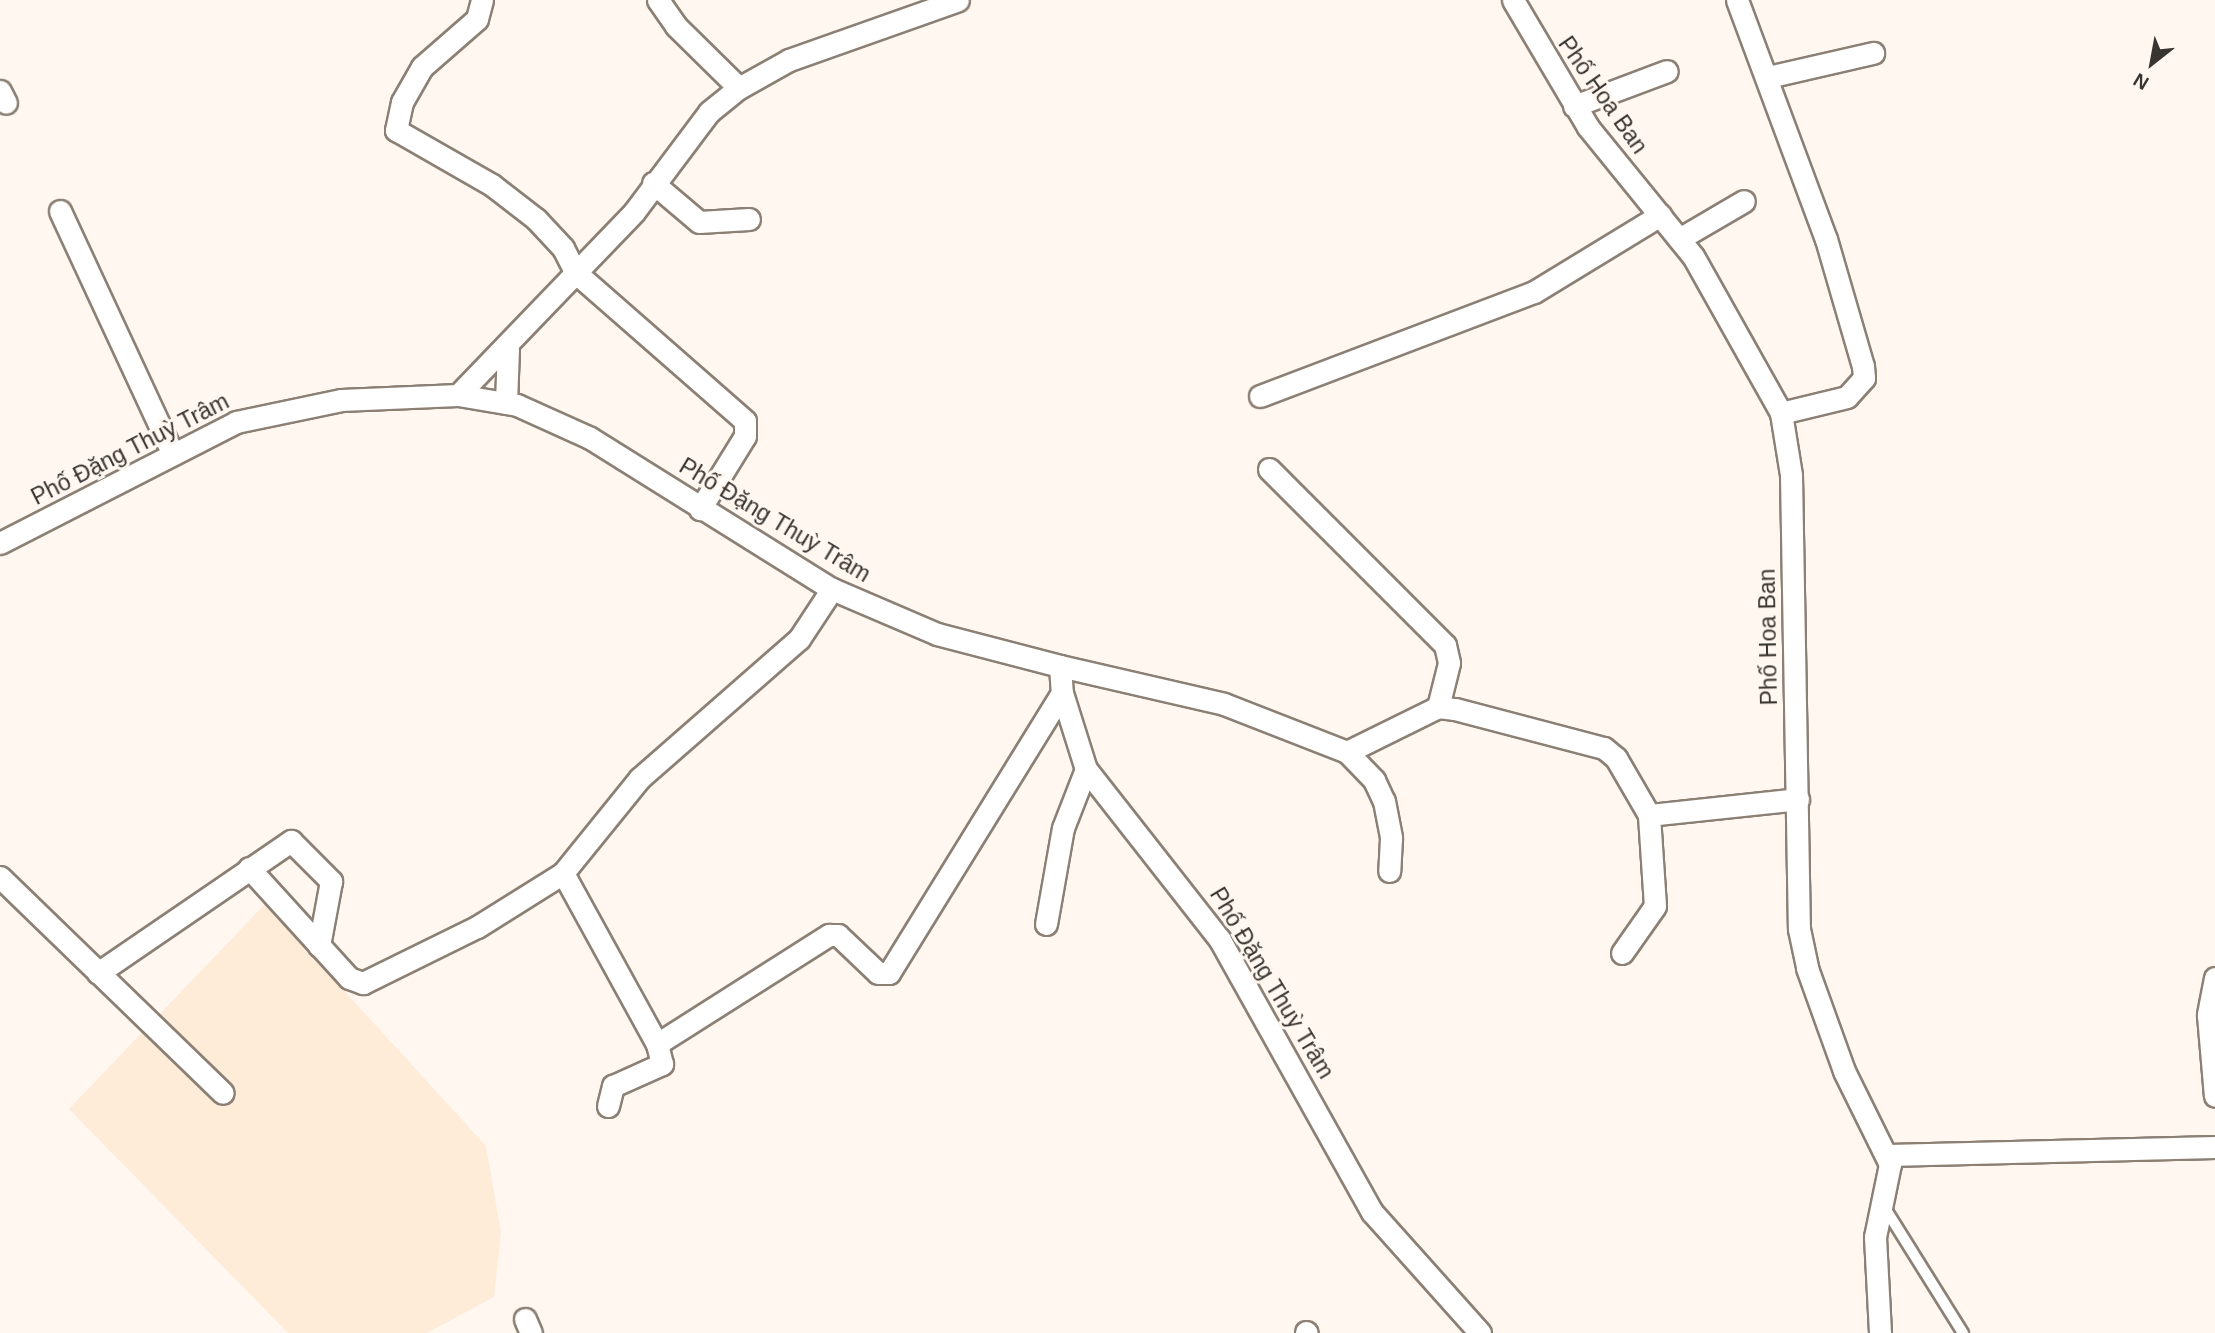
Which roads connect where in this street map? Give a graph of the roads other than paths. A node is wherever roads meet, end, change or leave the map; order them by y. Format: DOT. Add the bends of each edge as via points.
graph roads {
  1 [pos="482,0"];
  2 [pos="658,0"];
  3 [pos="958,0"];
  4 [pos="1513,0"];
  5 [pos="1737,0"];
  6 [pos="1873,54"];
  7 [pos="1667,71"];
  8 [pos="1768,77"];
  9 [pos="739,88"];
  10 [pos="1574,106"];
  11 [pos="653,183"];
  12 [pos="1744,201"];
  13 [pos="60,211"];
  14 [pos="1660,215"];
  15 [pos="749,219"];
  16 [pos="1679,239"];
  17 [pos="575,272"];
  18 [pos="508,349"];
  19 [pos="458,395"];
  20 [pos="1260,396"];
  21 [pos="506,403"];
  22 [pos="1781,412"];
  23 [pos="173,454"];
  24 [pos="1269,469"];
  25 [pos="700,509"];
  26 [pos="0,543"];
  27 [pos="832,589"];
  28 [pos="1060,666"];
  29 [pos="1062,693"];
  30 [pos="1438,707"];
  31 [pos="1347,752"];
  32 [pos="1086,769"];
  33 [pos="1798,799"];
  34 [pos="1650,815"];
  35 [pos="249,868"];
  36 [pos="1389,871"];
  37 [pos="562,873"];
  38 [pos="0,877"];
  39 [pos="1046,924"];
  40 [pos="319,946"];
  41 [pos="1622,953"];
  42 [pos="98,973"];
  43 [pos="2215,978"];
  44 [pos="657,1044"];
  45 [pos="223,1093"];
  46 [pos="2215,1096"];
  47 [pos="608,1106"];
  48 [pos="2215,1147"];
  49 [pos="1888,1155"];
  50 [pos="1883,1205"];
  51 [pos="1480,1333"];
  52 [pos="1880,1333"];
  53 [pos="1963,1333"];
  1 -- 17 [label="street" via="477,19 422,67 401,102 396,130 492,185 536,219 563,248"];
  2 -- 9 [label="street" via="676,26"];
  3 -- 9 [label="street" via="789,60"];
  4 -- 10 [label="street, Phố Hoa Ban"];
  5 -- 8 [label="street"];
  6 -- 8 [label="street"];
  7 -- 10 [label="street"];
  8 -- 22 [label="street" via="1791,155 1849,307 1864,378 1847,397"];
  9 -- 11 [label="street" via="709,112"];
  10 -- 14 [label="street, Phố Hoa Ban"];
  11 -- 15 [label="street" via="699,222"];
  11 -- 17 [label="street" via="634,212"];
  12 -- 16 [label="street"];
  13 -- 23 [label="street"];
  14 -- 16 [label="street, Phố Hoa Ban"];
  14 -- 20 [label="street" via="1534,292"];
  16 -- 22 [label="street, Phố Hoa Ban"];
  17 -- 18 [label="street"];
  17 -- 25 [label="street" via="745,421 745,436"];
  18 -- 19 [label="street"];
  18 -- 21 [label="street"];
  19 -- 21 [label="street, Phố Đặng Thuỳ Trâm"];
  19 -- 23 [label="street, Phố Đặng Thuỳ Trâm" via="386,396 271,412 236,422"];
  21 -- 25 [label="street, Phố Đặng Thuỳ Trâm" via="590,438"];
  22 -- 33 [label="street, Phố Hoa Ban" via="1791,475"];
  23 -- 26 [label="street, Phố Đặng Thuỳ Trâm"];
  24 -- 30 [label="street" via="1444,645 1449,663"];
  25 -- 27 [label="street, Phố Đặng Thuỳ Trâm"];
  27 -- 28 [label="street, Phố Đặng Thuỳ Trâm" via="937,634"];
  27 -- 37 [label="street" via="799,639 640,778"];
  28 -- 29 [label="street, Phố Đặng Thuỳ Trâm"];
  28 -- 31 [label="street" via="1224,704"];
  29 -- 32 [label="street, Phố Đặng Thuỳ Trâm"];
  29 -- 44 [label="street" via="892,971 878,973 838,935 829,935"];
  30 -- 31 [label="street"];
  30 -- 34 [label="street" via="1562,733 1604,748 1629,776"];
  31 -- 36 [label="street" via="1367,772 1384,801"];
  32 -- 39 [label="street" via="1063,828"];
  32 -- 51 [label="street, Phố Đặng Thuỳ Trâm" via="1220,940 1372,1212"];
  33 -- 34 [label="street"];
  33 -- 49 [label="street, Phố Hoa Ban" via="1799,929 1807,968 1844,1071"];
  34 -- 41 [label="street" via="1657,870 1655,906"];
  35 -- 40 [label="street"];
  35 -- 40 [label="street" via="291,841 329,875"];
  35 -- 42 [label="street"];
  37 -- 40 [label="street" via="477,927 363,983 349,978"];
  37 -- 44 [label="street"];
  38 -- 42 [label="street"];
  42 -- 45 [label="street"];
  43 -- 46 [label="street" via="2208,1015"];
  44 -- 47 [label="street" via="663,1059 660,1066 613,1086"];
  48 -- 49 [label="street"];
  49 -- 50 [label="street, Phố Hoa Ban" via="1891,1177"];
  50 -- 52 [label="street, Phố Hoa Ban" via="1875,1237"];
  50 -- 53 [label="lane"];
}
